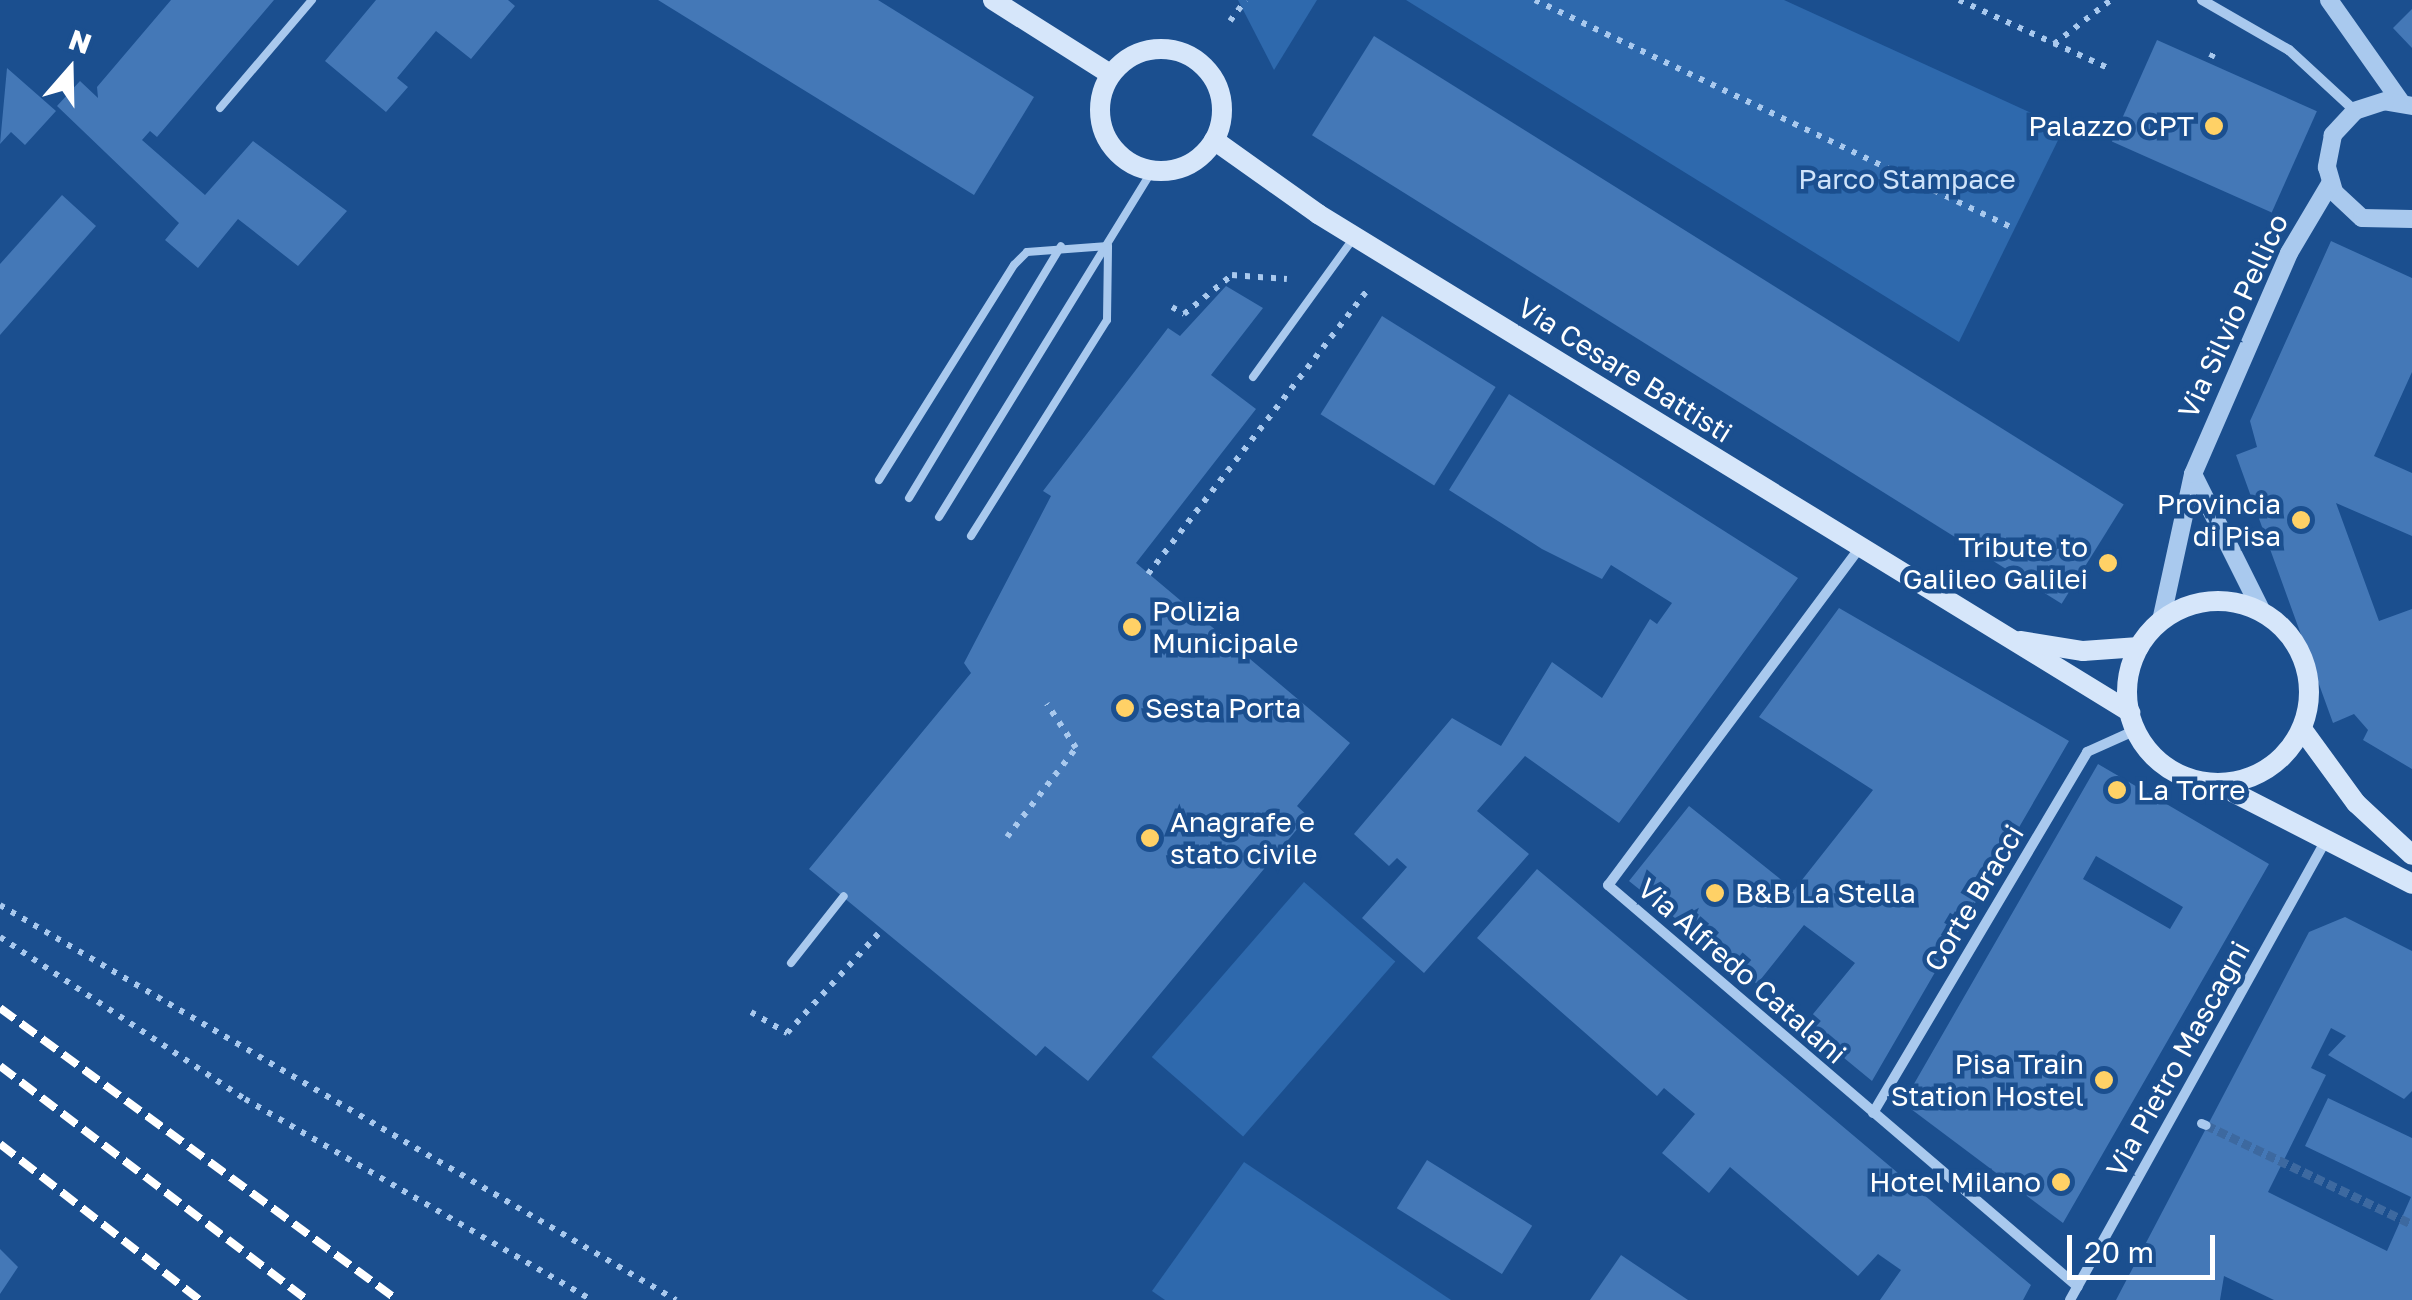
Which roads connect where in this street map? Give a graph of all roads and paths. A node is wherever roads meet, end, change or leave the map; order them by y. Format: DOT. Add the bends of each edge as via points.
graph roads {
  1 [pos="312,0"];
  2 [pos="993,0"];
  3 [pos="1246,0"];
  4 [pos="1535,0"];
  5 [pos="1958,0"];
  6 [pos="2111,0"];
  7 [pos="2202,0"];
  8 [pos="2328,0"];
  9 [pos="1230,21"];
  10 [pos="2054,45"];
  11 [pos="2106,68"];
  12 [pos="1110,74"];
  13 [pos="2406,104"];
  14 [pos="220,108"];
  15 [pos="2356,111"];
  16 [pos="1214,140"];
  17 [pos="1150,172"];
  18 [pos="2330,184"];
  19 [pos="2412,219"];
  20 [pos="2015,229"];
  21 [pos="1355,236"];
  22 [pos="1061,246"];
  23 [pos="1108,246"];
  24 [pos="1286,283"];
  25 [pos="1367,290"];
  26 [pos="1172,306"];
  27 [pos="1252,377"];
  28 [pos="2193,474"];
  29 [pos="879,480"];
  30 [pos="909,498"];
  31 [pos="939,516"];
  32 [pos="971,536"];
  33 [pos="1862,546"];
  34 [pos="1148,574"];
  35 [pos="2262,612"];
  36 [pos="2161,621"];
  37 [pos="2014,640"];
  38 [pos="2139,647"];
  39 [pos="1047,704"];
  40 [pos="2133,721"];
  41 [pos="2302,729"];
  42 [pos="2216,783"];
  43 [pos="1008,837"];
  44 [pos="2326,840"];
  45 [pos="2412,855"];
  46 [pos="2412,884"];
  47 [pos="844,896"];
  48 [pos="0,905"];
  49 [pos="878,933"];
  50 [pos="0,937"];
  51 [pos="790,964"];
  52 [pos="752,1012"];
  53 [pos="1873,1113"];
  54 [pos="2078,1287"];
  55 [pos="592,1300"];
  56 [pos="676,1300"];
  57 [pos="2070,1300"];
  1 -- 14 [label="lane"];
  2 -- 12 [label="main road"];
  3 -- 9 [label="path"];
  4 -- 20 [label="path"];
  5 -- 10 [label="path"];
  6 -- 10 [label="path"];
  7 -- 15 [label="street" via="2289,50"];
  8 -- 13 [label="street"];
  10 -- 11 [label="path"];
  12 -- 16 [label="main road" via="1142,50 1200,62 1221,96"];
  12 -- 17 [label="main road" via="1104,132 1114,150"];
  13 -- 15 [label="street"];
  15 -- 18 [label="street" via="2330,143"];
  16 -- 17 [label="main road" via="1188,165"];
  16 -- 21 [label="main road, Via Cesare Battisti"];
  17 -- 23 [label="lane"];
  18 -- 19 [label="street" via="2371,222"];
  18 -- 28 [label="street, Via Silvio Pellico" via="2289,253"];
  21 -- 27 [label="lane"];
  21 -- 33 [label="main road, Via Cesare Battisti"];
  22 -- 23 [label="lane"];
  22 -- 29 [label="lane" via="1027,252 1014,265"];
  22 -- 30 [label="lane"];
  23 -- 31 [label="lane"];
  23 -- 32 [label="lane" via="1107,320"];
  24 -- 26 [label="path" via="1232,275 1184,314"];
  25 -- 34 [label="path"];
  28 -- 35 [label="street"];
  28 -- 36 [label="street, Via Silvio Pellico"];
  33 -- 37 [label="main road, Via Cesare Battisti"];
  33 -- 53 [label="street, Via Alfredo Catalani" via="1608,885"];
  35 -- 36 [label="main road" via="2210,601"];
  35 -- 41 [label="main road" via="2300,652 2308,677"];
  36 -- 38 [label="main road"];
  37 -- 38 [label="main road, Via Cesare Battisti" via="2083,651"];
  37 -- 40 [label="main road, Via Cesare Battisti"];
  38 -- 40 [label="main road"];
  39 -- 43 [label="path" via="1076,748"];
  40 -- 42 [label="main road" via="2168,768"];
  40 -- 53 [label="street, Corte Bracci" via="2087,752"];
  41 -- 42 [label="main road" via="2267,768"];
  41 -- 45 [label="main road" via="2356,803"];
  42 -- 44 [label="main road"];
  44 -- 46 [label="main road"];
  44 -- 54 [label="street, Via Pietro Mascagni"];
  47 -- 51 [label="lane"];
  48 -- 56 [label="path"];
  49 -- 52 [label="path" via="786,1033"];
  50 -- 55 [label="path" via="244,1100"];
  53 -- 54 [label="street, Via Alfredo Catalani"];
  54 -- 57 [label="street, Via Pietro Mascagni"];
}
